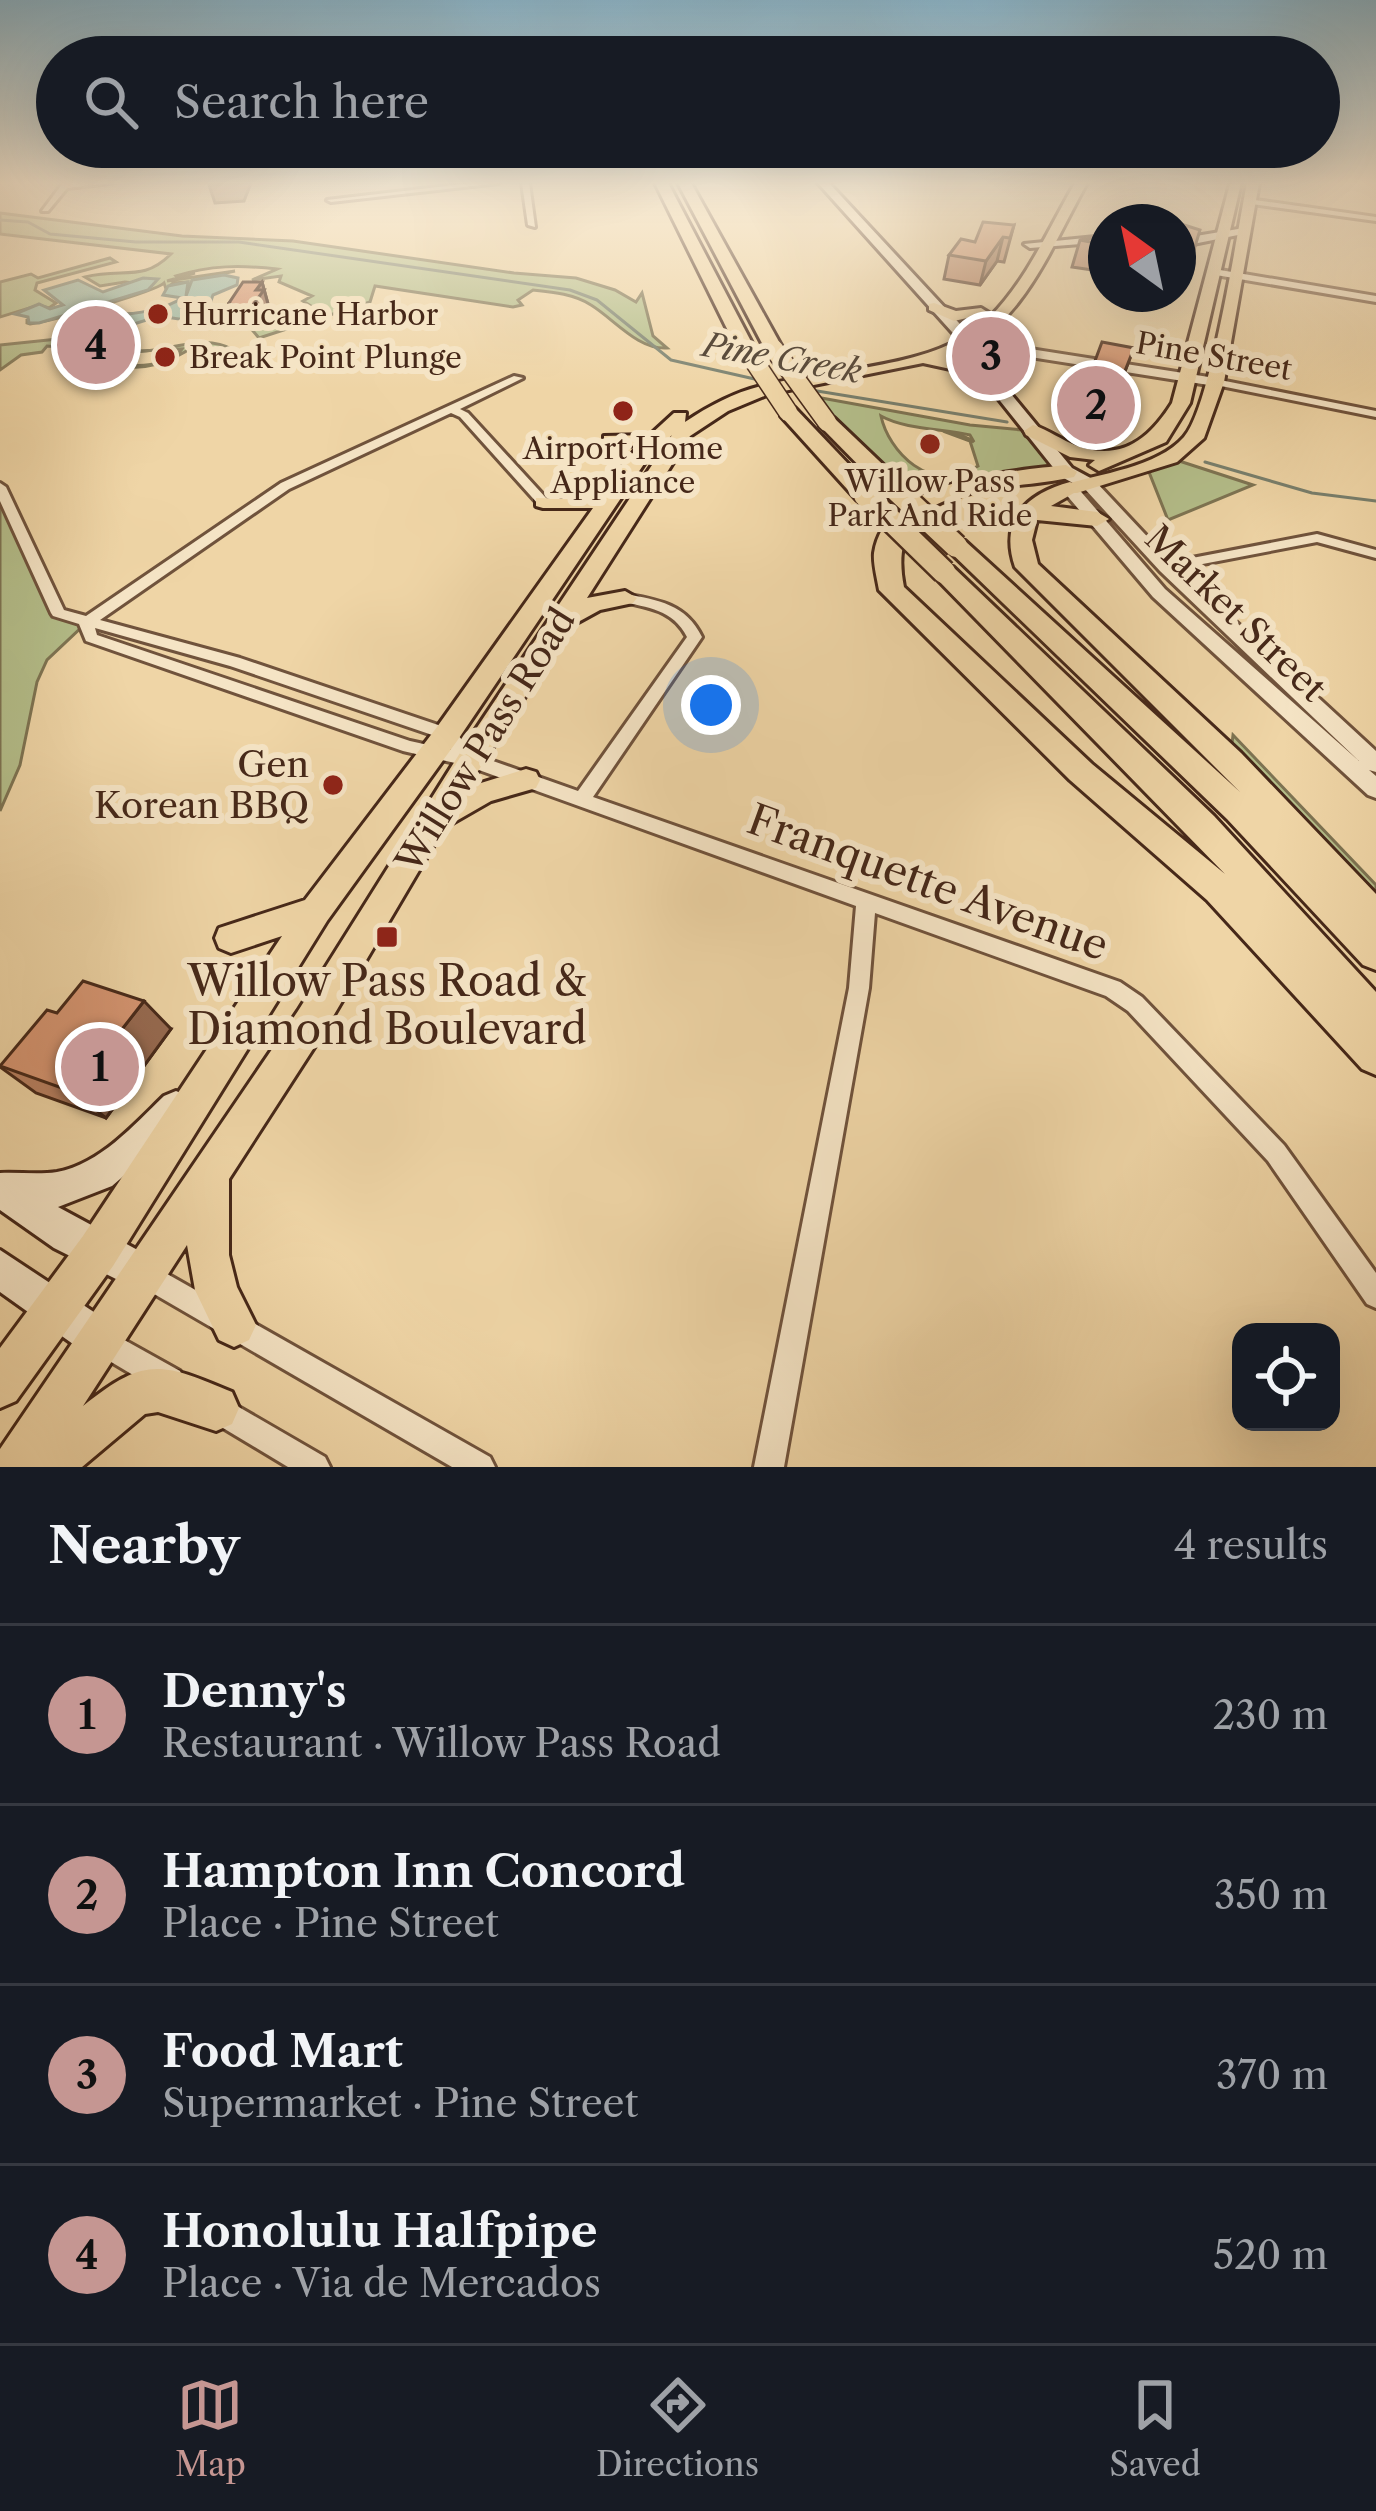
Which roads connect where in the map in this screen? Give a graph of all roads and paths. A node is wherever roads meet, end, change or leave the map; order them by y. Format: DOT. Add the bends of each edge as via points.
graph roads {
  1 [pos="697,251"];
  2 [pos="721,251"];
  3 [pos="875,251"];
  4 [pos="1034,251"];
  5 [pos="1038,251"];
  6 [pos="1079,251"];
  7 [pos="1207,251"];
  8 [pos="1220,251"];
  9 [pos="1240,251"];
  10 [pos="884,252"];
  11 [pos="889,268"];
  12 [pos="1236,276"];
  13 [pos="1213,278"];
  14 [pos="912,283"];
  15 [pos="1022,285"];
  16 [pos="1376,298"];
  17 [pos="1228,304"];
  18 [pos="934,307"];
  19 [pos="981,313"];
  20 [pos="958,340"];
  21 [pos="910,359"];
  22 [pos="986,374"];
  23 [pos="518,377"];
  24 [pos="1215,382"];
  25 [pos="775,383"];
  26 [pos="1187,386"];
  27 [pos="452,410"];
  28 [pos="1376,413"];
  29 [pos="1033,431"];
  30 [pos="611,440"];
  31 [pos="652,441"];
  32 [pos="1127,454"];
  33 [pos="1075,482"];
  34 [pos="0,487"];
  35 [pos="610,497"];
  36 [pos="543,502"];
  37 [pos="1027,513"];
  38 [pos="1097,519"];
  39 [pos="583,535"];
  40 [pos="1370,554"];
  41 [pos="950,559"];
  42 [pos="1166,567"];
  43 [pos="1376,574"];
  44 [pos="625,598"];
  45 [pos="86,623"];
  46 [pos="558,623"];
  47 [pos="450,749"];
  48 [pos="1376,764"];
  49 [pos="526,780"];
  50 [pos="1376,789"];
  51 [pos="581,800"];
  52 [pos="434,820"];
  53 [pos="866,902"];
  54 [pos="316,911"];
  55 [pos="1376,919"];
  56 [pos="231,938"];
  57 [pos="1376,953"];
  58 [pos="1376,1020"];
  59 [pos="1376,1055"];
  60 [pos="208,1077"];
  61 [pos="212,1171"];
  62 [pos="1,1190"];
  63 [pos="98,1252"];
  64 [pos="0,1269"];
  65 [pos="145,1274"];
  66 [pos="1376,1294"];
  67 [pos="56,1310"];
  68 [pos="234,1324"];
  69 [pos="101,1340"];
  70 [pos="0,1385"];
  71 [pos="216,1408"];
  72 [pos="16,1467"];
  73 [pos="46,1467"];
  74 [pos="315,1467"];
  75 [pos="480,1467"];
  76 [pos="769,1467"];
  1 -- 41 [label="highway, bridge" via="788,412 865,495"];
  2 -- 41 [label="highway, bridge" via="774,349 827,422"];
  3 -- 11 [label="main road, Market Street"];
  4 -- 19 [label="main road, Willow Pass Road"];
  5 -- 15 [label="main road, Willow Pass Road"];
  6 -- 15 [label="main road"];
  7 -- 13 [label="main road"];
  8 -- 13 [label="main road"];
  9 -- 12 [label="main road"];
  10 -- 11 [label="main road"];
  10 -- 14 [label="main road, Market Street"];
  11 -- 14 [label="main road"];
  11 -- 20 [label="main road, Market Street"];
  12 -- 13 [label="street"];
  12 -- 16 [label="street"];
  12 -- 17 [label="main road"];
  13 -- 17 [label="main road"];
  13 -- 26 [label="main road"];
  14 -- 18 [label="main road, Market Street"];
  15 -- 20 [label="main road, Willow Pass Road" via="992,325"];
  17 -- 24 [label="main road"];
  18 -- 19 [label="main road" via="954,316"];
  18 -- 20 [label="main road, Market Street"];
  19 -- 20 [label="main road, Willow Pass Road"];
  20 -- 21 [label="main road, Willow Pass Road"];
  20 -- 22 [label="main road, Market Street"];
  20 -- 25 [label="main road, Willow Pass Road"];
  20 -- 26 [label="street, Pine Street" via="1127,367"];
  21 -- 22 [label="main road"];
  21 -- 25 [label="main road, Willow Pass Road"];
  22 -- 29 [label="main road, Market Street"];
  23 -- 27 [label="street"];
  24 -- 26 [label="street, Pine Street"];
  24 -- 28 [label="street, Pine Street"];
  24 -- 33 [label="main road" via="1196,438 1170,458"];
  25 -- 31 [label="main road, Willow Pass Road" via="689,411"];
  25 -- 46 [label="main road, Willow Pass Road" via="683,433"];
  26 -- 32 [label="main road" via="1168,428"];
  27 -- 36 [label="street"];
  27 -- 45 [label="street" via="285,486"];
  29 -- 32 [label="main road" via="1077,453"];
  29 -- 33 [label="main road, Market Street"];
  30 -- 31 [label="main road"];
  31 -- 35 [label="main road, Willow Pass Road"];
  32 -- 33 [label="main road"];
  33 -- 37 [label="highway"];
  33 -- 38 [label="street, Market Street"];
  33 -- 42 [label="street, Market Street"];
  33 -- 59 [label="highway" via="948,493 902,515 883,547 892,590 1081,772 1219,890"];
  34 -- 45 [label="street" via="48,600"];
  35 -- 36 [label="main road"];
  35 -- 39 [label="main road, Willow Pass Road"];
  36 -- 39 [label="main road"];
  37 -- 38 [label="highway"];
  37 -- 55 [label="highway" via="1018,536 1027,567 1230,760"];
  38 -- 50 [label="street, Market Street" via="1159,593"];
  39 -- 47 [label="main road, Willow Pass Road"];
  40 -- 42 [label="street" via="1317,538"];
  40 -- 43 [label="street"];
  41 -- 57 [label="highway" via="1238,809"];
  41 -- 58 [label="highway"];
  42 -- 48 [label="street, Market Street"];
  44 -- 46 [label="main road"];
  44 -- 51 [label="street" via="675,610 695,637"];
  45 -- 47 [label="street" via="235,662"];
  45 -- 47 [label="street" via="91,638"];
  46 -- 47 [label="main road, Willow Pass Road"];
  47 -- 49 [label="street, Franquette Avenue"];
  47 -- 52 [label="main road, Willow Pass Road"];
  47 -- 54 [label="main road, Willow Pass Road"];
  49 -- 51 [label="street, Franquette Avenue"];
  49 -- 52 [label="main road"];
  51 -- 53 [label="street, Franquette Avenue"];
  52 -- 61 [label="main road, Willow Pass Road"];
  53 -- 66 [label="street, Franquette Avenue" via="1136,1004 1276,1153"];
  53 -- 76 [label="street" via="859,988"];
  54 -- 56 [label="main road"];
  54 -- 60 [label="main road, Willow Pass Road"];
  60 -- 62 [label="main road" via="100,1175 68,1191"];
  60 -- 63 [label="main road, Willow Pass Road"];
  61 -- 65 [label="main road, Willow Pass Road"];
  61 -- 68 [label="main road" via="207,1257 214,1294"];
  62 -- 63 [label="main road"];
  63 -- 65 [label="main road"];
  63 -- 67 [label="main road, Willow Pass Road"];
  64 -- 67 [label="main road"];
  65 -- 68 [label="street"];
  65 -- 69 [label="main road, Willow Pass Road"];
  67 -- 69 [label="main road"];
  67 -- 70 [label="main road, Willow Pass Road"];
  68 -- 75 [label="street"];
  69 -- 71 [label="street"];
  69 -- 72 [label="main road, Willow Pass Road"];
  71 -- 73 [label="main road" via="158,1389 134,1394"];
  71 -- 74 [label="street"];
}
